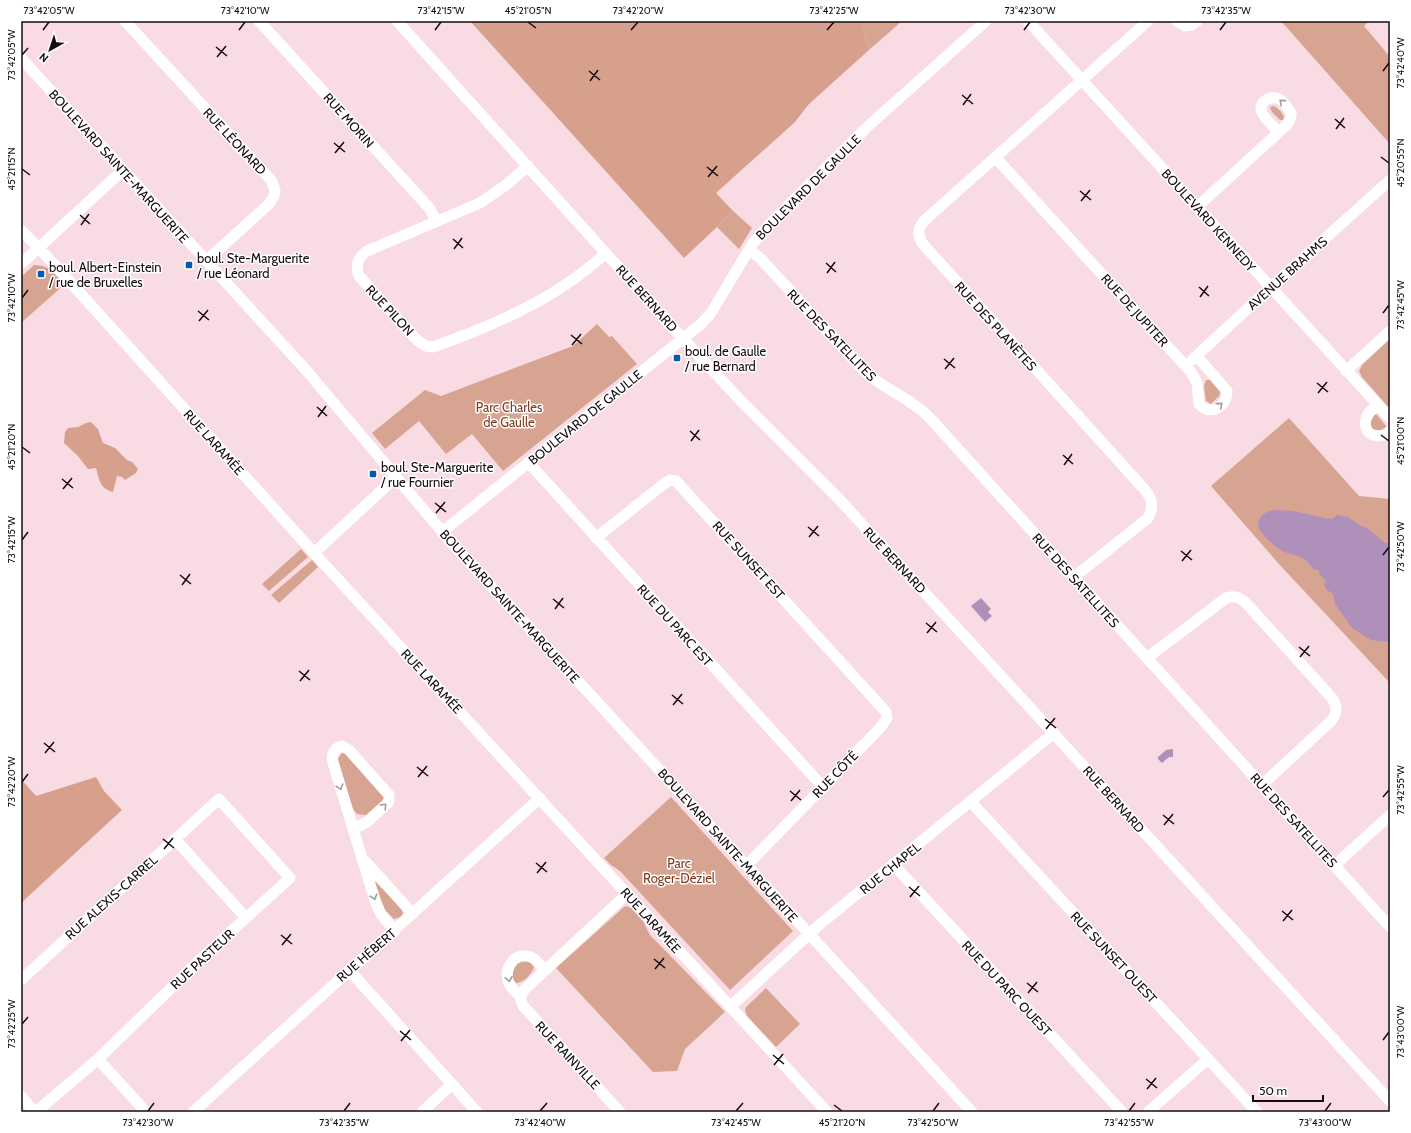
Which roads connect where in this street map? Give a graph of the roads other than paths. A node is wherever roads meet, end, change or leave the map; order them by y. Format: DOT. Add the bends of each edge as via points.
graph roads {
  1 [pos="125,21"];
  2 [pos="259,21"];
  3 [pos="397,21"];
  4 [pos="986,21"];
  5 [pos="1028,21"];
  6 [pos="1148,21"];
  7 [pos="1177,21"];
  8 [pos="1197,21"];
  9 [pos="21,58"];
  10 [pos="1083,80"];
  11 [pos="1279,132"];
  12 [pos="996,158"];
  13 [pos="528,166"];
  14 [pos="124,170"];
  15 [pos="1390,180"];
  16 [pos="1197,207"];
  17 [pos="436,222"];
  18 [pos="21,230"];
  19 [pos="39,248"];
  20 [pos="749,249"];
  21 [pos="606,253"];
  22 [pos="206,261"];
  23 [pos="21,264"];
  24 [pos="1271,287"];
  25 [pos="1390,331"];
  26 [pos="683,338"];
  27 [pos="1197,356"];
  28 [pos="1186,366"];
  29 [pos="1346,371"];
  30 [pos="1378,405"];
  31 [pos="1390,418"];
  32 [pos="1390,431"];
  33 [pos="528,462"];
  34 [pos="396,477"];
  35 [pos="442,532"];
  36 [pos="596,538"];
  37 [pos="314,553"];
  38 [pos="1074,577"];
  39 [pos="1147,658"];
  40 [pos="887,715"];
  41 [pos="1054,733"];
  42 [pos="1262,785"];
  43 [pos="823,786"];
  44 [pos="540,798"];
  45 [pos="219,799"];
  46 [pos="971,802"];
  47 [pos="1390,815"];
  48 [pos="353,829"];
  49 [pos="175,839"];
  50 [pos="363,859"];
  51 [pos="893,864"];
  52 [pos="746,865"];
  53 [pos="1335,865"];
  54 [pos="628,894"];
  55 [pos="413,914"];
  56 [pos="246,918"];
  57 [pos="1390,927"];
  58 [pos="395,931"];
  59 [pos="809,934"];
  60 [pos="545,970"];
  61 [pos="350,971"];
  62 [pos="21,980"];
  63 [pos="521,995"];
  64 [pos="730,1007"];
  65 [pos="98,1059"];
  66 [pos="1208,1059"];
  67 [pos="452,1084"];
  68 [pos="21,1096"];
  69 [pos="1390,1101"];
  70 [pos="35,1112"];
  71 [pos="146,1112"];
  72 [pos="193,1112"];
  73 [pos="422,1112"];
  74 [pos="477,1112"];
  75 [pos="620,1112"];
  76 [pos="827,1112"];
  77 [pos="972,1112"];
  78 [pos="1122,1112"];
  79 [pos="1148,1112"];
  80 [pos="1257,1112"];
  1 -- 22 [label="street, RUE LÉONARD" via="274,186 274,196 266,208"];
  2 -- 17 [label="street, RUE MORIN" via="430,209"];
  3 -- 13 [label="street, RUE BERNARD"];
  4 -- 20 [label="street, BOULEVARD DE GAULLE" via="866,128 767,227"];
  5 -- 10 [label="street, BOULEVARD KENNEDY"];
  6 -- 10 [label="street, RUE DES PLANÈTES"];
  7 -- 8 [label="street" via="1185,26"];
  9 -- 14 [label="street, BOULEVARD SAINTE-MARGUERITE"];
  10 -- 12 [label="street, RUE DES PLANÈTES"];
  10 -- 16 [label="street, BOULEVARD KENNEDY"];
  11 -- 16 [label="street"];
  12 -- 28 [label="street, RUE DE JUPITER"];
  12 -- 38 [label="street, RUE DES PLANÈTES" via="925,220 918,234 922,243 1150,498 1152,512 1147,519"];
  13 -- 17 [label="street, RUE PILON" via="489,198"];
  13 -- 21 [label="street, RUE BERNARD"];
  14 -- 19 [label="street"];
  14 -- 22 [label="street, BOULEVARD SAINTE-MARGUERITE"];
  15 -- 24 [label="street, AVENUE BRAHMS"];
  16 -- 24 [label="street, BOULEVARD KENNEDY"];
  17 -- 21 [label="street, RUE PILON" via="372,248 360,257 357,266 362,280 418,341 429,347 437,346 535,304 569,283"];
  18 -- 19 [label="street, RUE LARAMÉE"];
  19 -- 23 [label="street"];
  19 -- 37 [label="street, RUE LARAMÉE"];
  20 -- 26 [label="street, BOULEVARD DE GAULLE" via="711,313"];
  20 -- 38 [label="street, RUE DES SATELLITES" via="865,372 882,386 907,399 930,418"];
  21 -- 26 [label="street, RUE BERNARD"];
  22 -- 34 [label="street, BOULEVARD SAINTE-MARGUERITE" via="306,370"];
  24 -- 27 [label="street, AVENUE BRAHMS"];
  24 -- 29 [label="street, BOULEVARD KENNEDY"];
  25 -- 29 [label="street"];
  26 -- 33 [label="street, BOULEVARD DE GAULLE"];
  26 -- 41 [label="street, RUE BERNARD" via="839,499"];
  27 -- 28 [label="street, AVENUE BRAHMS"];
  28 -- 27 [label="street, RUE DE JUPITER, one-way" via="1196,380 1201,407 1208,411 1220,405 1226,398 1227,391"];
  29 -- 30 [label="street, BOULEVARD KENNEDY"];
  30 -- 31 [label="street, BOULEVARD KENNEDY"];
  30 -- 32 [label="street" via="1367,416 1366,428 1370,434 1377,437"];
  33 -- 35 [label="street, BOULEVARD DE GAULLE"];
  33 -- 36 [label="street, RUE DU PARC EST"];
  34 -- 35 [label="street, BOULEVARD SAINTE-MARGUERITE"];
  34 -- 37 [label="street"];
  35 -- 52 [label="street, BOULEVARD SAINTE-MARGUERITE"];
  36 -- 40 [label="street, RUE SUNSET EST" via="665,483 676,480 882,706"];
  36 -- 43 [label="street, RUE DU PARC EST"];
  37 -- 44 [label="street, RUE LARAMÉE"];
  38 -- 39 [label="street, RUE DES SATELLITES"];
  39 -- 42 [label="street, RUE DES SATELLITES"];
  39 -- 42 [label="street" via="1226,598 1236,597 1246,603 1332,698 1336,708 1331,722"];
  40 -- 43 [label="street, RUE CÔTÉ" via="881,727"];
  41 -- 46 [label="street, RUE CHAPEL"];
  41 -- 69 [label="street, RUE BERNARD"];
  42 -- 53 [label="street, RUE DES SATELLITES"];
  43 -- 52 [label="street, RUE CÔTÉ"];
  44 -- 54 [label="street, RUE LARAMÉE"];
  44 -- 55 [label="street, RUE HÉBERT"];
  45 -- 49 [label="street, RUE ALEXIS-CARREL"];
  45 -- 56 [label="street, RUE PASTEUR" via="290,878"];
  46 -- 51 [label="street, RUE CHAPEL"];
  46 -- 66 [label="street, RUE SUNSET OUEST"];
  47 -- 53 [label="street"];
  48 -- 48 [label="street, one-way" via="367,822 388,803 390,796 349,750 342,746 335,749 332,757"];
  48 -- 50 [label="street"];
  49 -- 56 [label="street"];
  49 -- 62 [label="street, RUE ALEXIS-CARREL"];
  50 -- 55 [label="street"];
  50 -- 58 [label="street, one-way" via="378,909"];
  51 -- 59 [label="street, RUE CHAPEL"];
  51 -- 78 [label="street, RUE DU PARC OUEST"];
  52 -- 59 [label="street, BOULEVARD SAINTE-MARGUERITE"];
  53 -- 57 [label="street, RUE DES SATELLITES"];
  54 -- 60 [label="street"];
  54 -- 64 [label="street, RUE LARAMÉE"];
  55 -- 58 [label="street, RUE HÉBERT"];
  56 -- 65 [label="street, RUE PASTEUR"];
  58 -- 61 [label="street, RUE HÉBERT"];
  59 -- 64 [label="street, RUE CHAPEL"];
  59 -- 77 [label="street, BOULEVARD SAINTE-MARGUERITE"];
  60 -- 63 [label="street"];
  60 -- 63 [label="street, RUE RAINVILLE, one-way" via="531,957 519,957 510,964 507,973 509,985"];
  61 -- 67 [label="street"];
  61 -- 72 [label="street, RUE HÉBERT"];
  63 -- 75 [label="street, RUE RAINVILLE" via="526,1010"];
  64 -- 76 [label="street, RUE LARAMÉE"];
  65 -- 70 [label="street, RUE PASTEUR"];
  65 -- 71 [label="street"];
  66 -- 79 [label="street"];
  66 -- 80 [label="street, RUE SUNSET OUEST"];
  67 -- 73 [label="street"];
  67 -- 74 [label="street"];
  68 -- 70 [label="street"];
}
